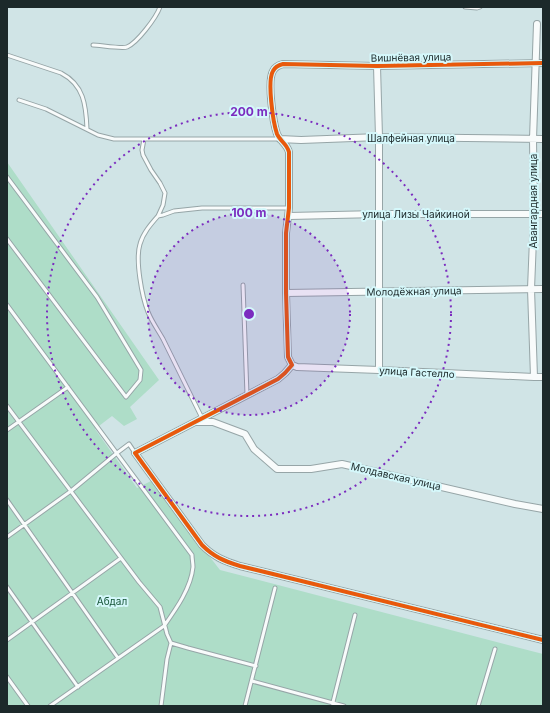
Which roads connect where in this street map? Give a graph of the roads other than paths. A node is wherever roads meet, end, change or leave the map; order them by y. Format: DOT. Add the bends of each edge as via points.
graph roads {
  1 [pos="160,7"];
  2 [pos="465,7"];
  3 [pos="480,7"];
  4 [pos="537,24"];
  5 [pos="93,45"];
  6 [pos="7,55"];
  7 [pos="535,63"];
  8 [pos="543,63"];
  9 [pos="377,66"];
  10 [pos="20,100"];
  11 [pos="87,129"];
  12 [pos="379,137"];
  13 [pos="144,139"];
  14 [pos="280,139"];
  15 [pos="533,139"];
  16 [pos="543,139"];
  17 [pos="7,177"];
  18 [pos="290,208"];
  19 [pos="379,214"];
  20 [pos="534,214"];
  21 [pos="543,214"];
  22 [pos="158,216"];
  23 [pos="288,216"];
  24 [pos="7,239"];
  25 [pos="242,285"];
  26 [pos="532,289"];
  27 [pos="543,289"];
  28 [pos="286,292"];
  29 [pos="378,292"];
  30 [pos="7,305"];
  31 [pos="12,312"];
  32 [pos="7,315"];
  33 [pos="292,365"];
  34 [pos="379,370"];
  35 [pos="534,377"];
  36 [pos="543,377"];
  37 [pos="68,387"];
  38 [pos="247,395"];
  39 [pos="7,406"];
  40 [pos="202,418"];
  41 [pos="19,421"];
  42 [pos="194,422"];
  43 [pos="7,430"];
  44 [pos="117,453"];
  45 [pos="135,453"];
  46 [pos="71,491"];
  47 [pos="7,500"];
  48 [pos="543,509"];
  49 [pos="24,524"];
  50 [pos="7,537"];
  51 [pos="121,558"];
  52 [pos="7,587"];
  53 [pos="275,588"];
  54 [pos="72,593"];
  55 [pos="356,614"];
  56 [pos="32,622"];
  57 [pos="164,626"];
  58 [pos="7,640"];
  59 [pos="543,640"];
  60 [pos="172,643"];
  61 [pos="495,649"];
  62 [pos="118,658"];
  63 [pos="256,666"];
  64 [pos="7,677"];
  65 [pos="252,681"];
  66 [pos="78,687"];
  67 [pos="332,705"];
  68 [pos="28,706"];
  69 [pos="50,706"];
  70 [pos="161,706"];
  71 [pos="245,706"];
  72 [pos="344,706"];
  73 [pos="478,706"];
  1 -- 5 [label="lane" via="144,32 126,48"];
  2 -- 3 [label="lane"];
  4 -- 7 [label="street, Авангардная улица"];
  6 -- 11 [label="lane" via="68,76 83,96"];
  7 -- 8 [label="street, Вишнёвая улица"];
  7 -- 9 [label="street, Вишнёвая улица"];
  7 -- 15 [label="street, Авангардная улица"];
  9 -- 12 [label="street"];
  9 -- 14 [label="street, Вишнёвая улица" via="279,65 271,76 271,100"];
  10 -- 11 [label="lane" via="46,109"];
  11 -- 13 [label="lane" via="114,139"];
  12 -- 14 [label="street, Шалфейная улица"];
  12 -- 15 [label="street, Шалфейная улица"];
  12 -- 19 [label="street"];
  13 -- 14 [label="lane"];
  13 -- 22 [label="lane" via="143,155 165,193"];
  14 -- 18 [label="street" via="288,149"];
  15 -- 16 [label="street, Шалфейная улица"];
  15 -- 20 [label="street, Авангардная улица"];
  17 -- 24 [label="lane" via="97,297 141,370 140,380 126,396"];
  18 -- 22 [label="lane" via="202,208 174,211"];
  18 -- 23 [label="street"];
  19 -- 20 [label="street, улица Лизы Чайкиной"];
  19 -- 23 [label="street, улица Лизы Чайкиной"];
  19 -- 29 [label="street"];
  20 -- 21 [label="street, улица Лизы Чайкиной"];
  20 -- 26 [label="street, Авангардная улица"];
  22 -- 40 [label="lane" via="147,229 138,254 144,298 148,313"];
  23 -- 28 [label="street"];
  25 -- 38 [label="lane"];
  26 -- 27 [label="street, Молодёжная улица"];
  26 -- 29 [label="street, Молодёжная улица"];
  26 -- 35 [label="street, Авангардная улица"];
  28 -- 29 [label="street, Молодёжная улица"];
  28 -- 33 [label="street" via="288,357"];
  29 -- 34 [label="street"];
  30 -- 31 [label="lane"];
  31 -- 32 [label="lane"];
  31 -- 37 [label="lane"];
  33 -- 34 [label="street, улица Гастелло"];
  33 -- 38 [label="street" via="278,379"];
  34 -- 35 [label="street, улица Гастелло"];
  35 -- 36 [label="street, улица Гастелло"];
  37 -- 41 [label="lane"];
  37 -- 44 [label="lane"];
  38 -- 40 [label="street"];
  39 -- 41 [label="lane"];
  40 -- 42 [label="street"];
  41 -- 43 [label="lane"];
  41 -- 46 [label="lane"];
  42 -- 45 [label="street"];
  42 -- 48 [label="street, Молдавская улица" via="213,422 245,434 254,450 277,469 311,469 342,464"];
  44 -- 45 [label="lane" via="129,444"];
  44 -- 46 [label="lane"];
  44 -- 57 [label="lane" via="192,555 193,567 188,586"];
  45 -- 59 [label="street" via="202,545 217,558 240,566"];
  46 -- 49 [label="lane"];
  46 -- 51 [label="lane"];
  47 -- 49 [label="lane"];
  49 -- 50 [label="lane"];
  49 -- 54 [label="lane"];
  51 -- 54 [label="lane"];
  51 -- 57 [label="lane" via="160,607"];
  52 -- 56 [label="lane"];
  53 -- 63 [label="lane"];
  54 -- 56 [label="lane"];
  54 -- 62 [label="lane"];
  55 -- 67 [label="lane"];
  56 -- 58 [label="lane"];
  56 -- 66 [label="lane"];
  57 -- 60 [label="lane"];
  57 -- 62 [label="lane"];
  60 -- 63 [label="lane"];
  60 -- 70 [label="lane" via="167,659"];
  61 -- 73 [label="lane"];
  62 -- 66 [label="lane"];
  63 -- 65 [label="lane"];
  64 -- 68 [label="lane"];
  65 -- 67 [label="lane"];
  65 -- 71 [label="lane"];
  66 -- 69 [label="lane"];
  67 -- 72 [label="lane"];
}
